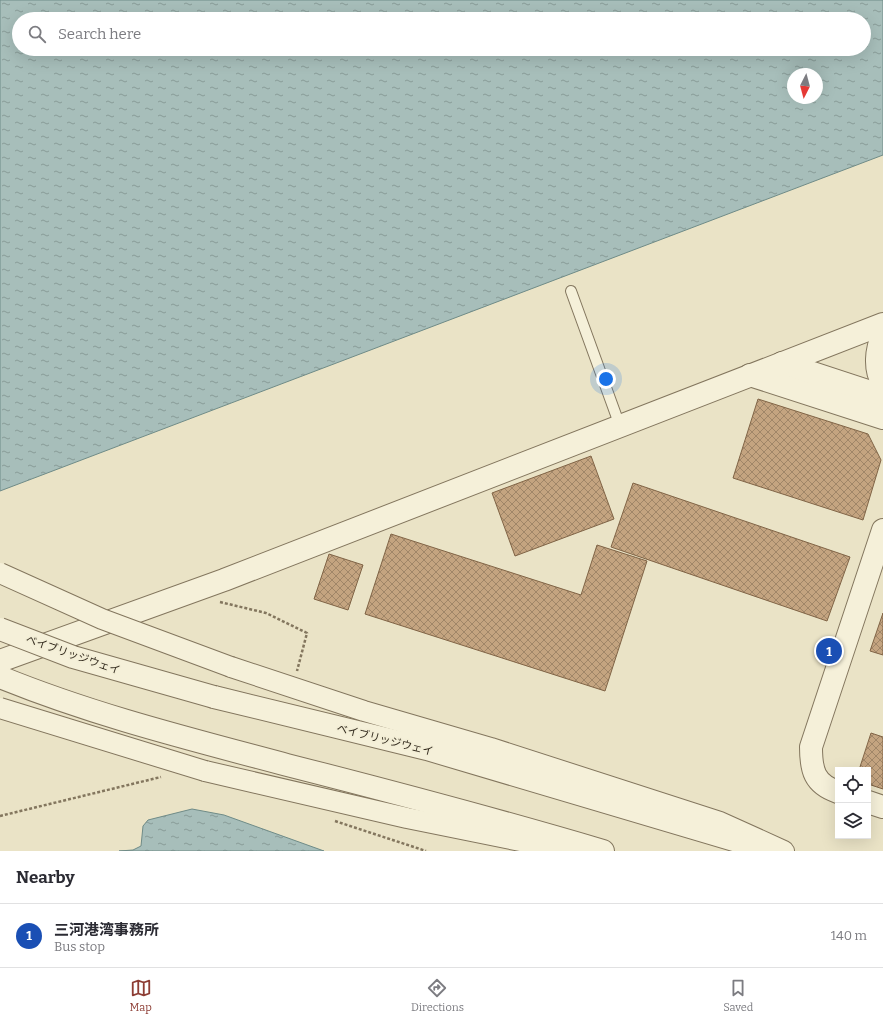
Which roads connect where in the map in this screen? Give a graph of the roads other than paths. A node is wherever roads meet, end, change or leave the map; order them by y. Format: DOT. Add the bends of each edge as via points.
graph roads {
  1 [pos="572,291"];
  2 [pos="883,324"];
  3 [pos="883,334"];
  4 [pos="782,363"];
  5 [pos="750,375"];
  6 [pos="883,384"];
  7 [pos="883,396"];
  8 [pos="883,418"];
  9 [pos="620,426"];
  10 [pos="883,530"];
  11 [pos="0,573"];
  12 [pos="0,629"];
  13 [pos="0,661"];
  14 [pos="0,677"];
  15 [pos="0,708"];
  16 [pos="835,791"];
  17 [pos="871,803"];
  18 [pos="883,807"];
  19 [pos="572,851"];
  20 [pos="603,851"];
  21 [pos="771,851"];
  22 [pos="784,851"];
  1 -- 9 [label="lane"];
  2 -- 4 [label="street"];
  3 -- 6 [label="street" via="877,364 878,376"];
  4 -- 5 [label="street"];
  4 -- 7 [label="street"];
  5 -- 8 [label="street"];
  5 -- 9 [label="street"];
  9 -- 13 [label="street" via="224,580"];
  10 -- 16 [label="street" via="811,747 811,764 816,777 827,788"];
  11 -- 22 [label="street, bridge" via="102,619 231,667 720,822"];
  12 -- 21 [label="street, ベイブリッジウェイ, bridge" via="73,657 214,697 426,750"];
  14 -- 20 [label="street" via="121,720 488,817"];
  15 -- 19 [label="street, bridge" via="205,771 407,818"];
  17 -- 18 [label="street"];
}
